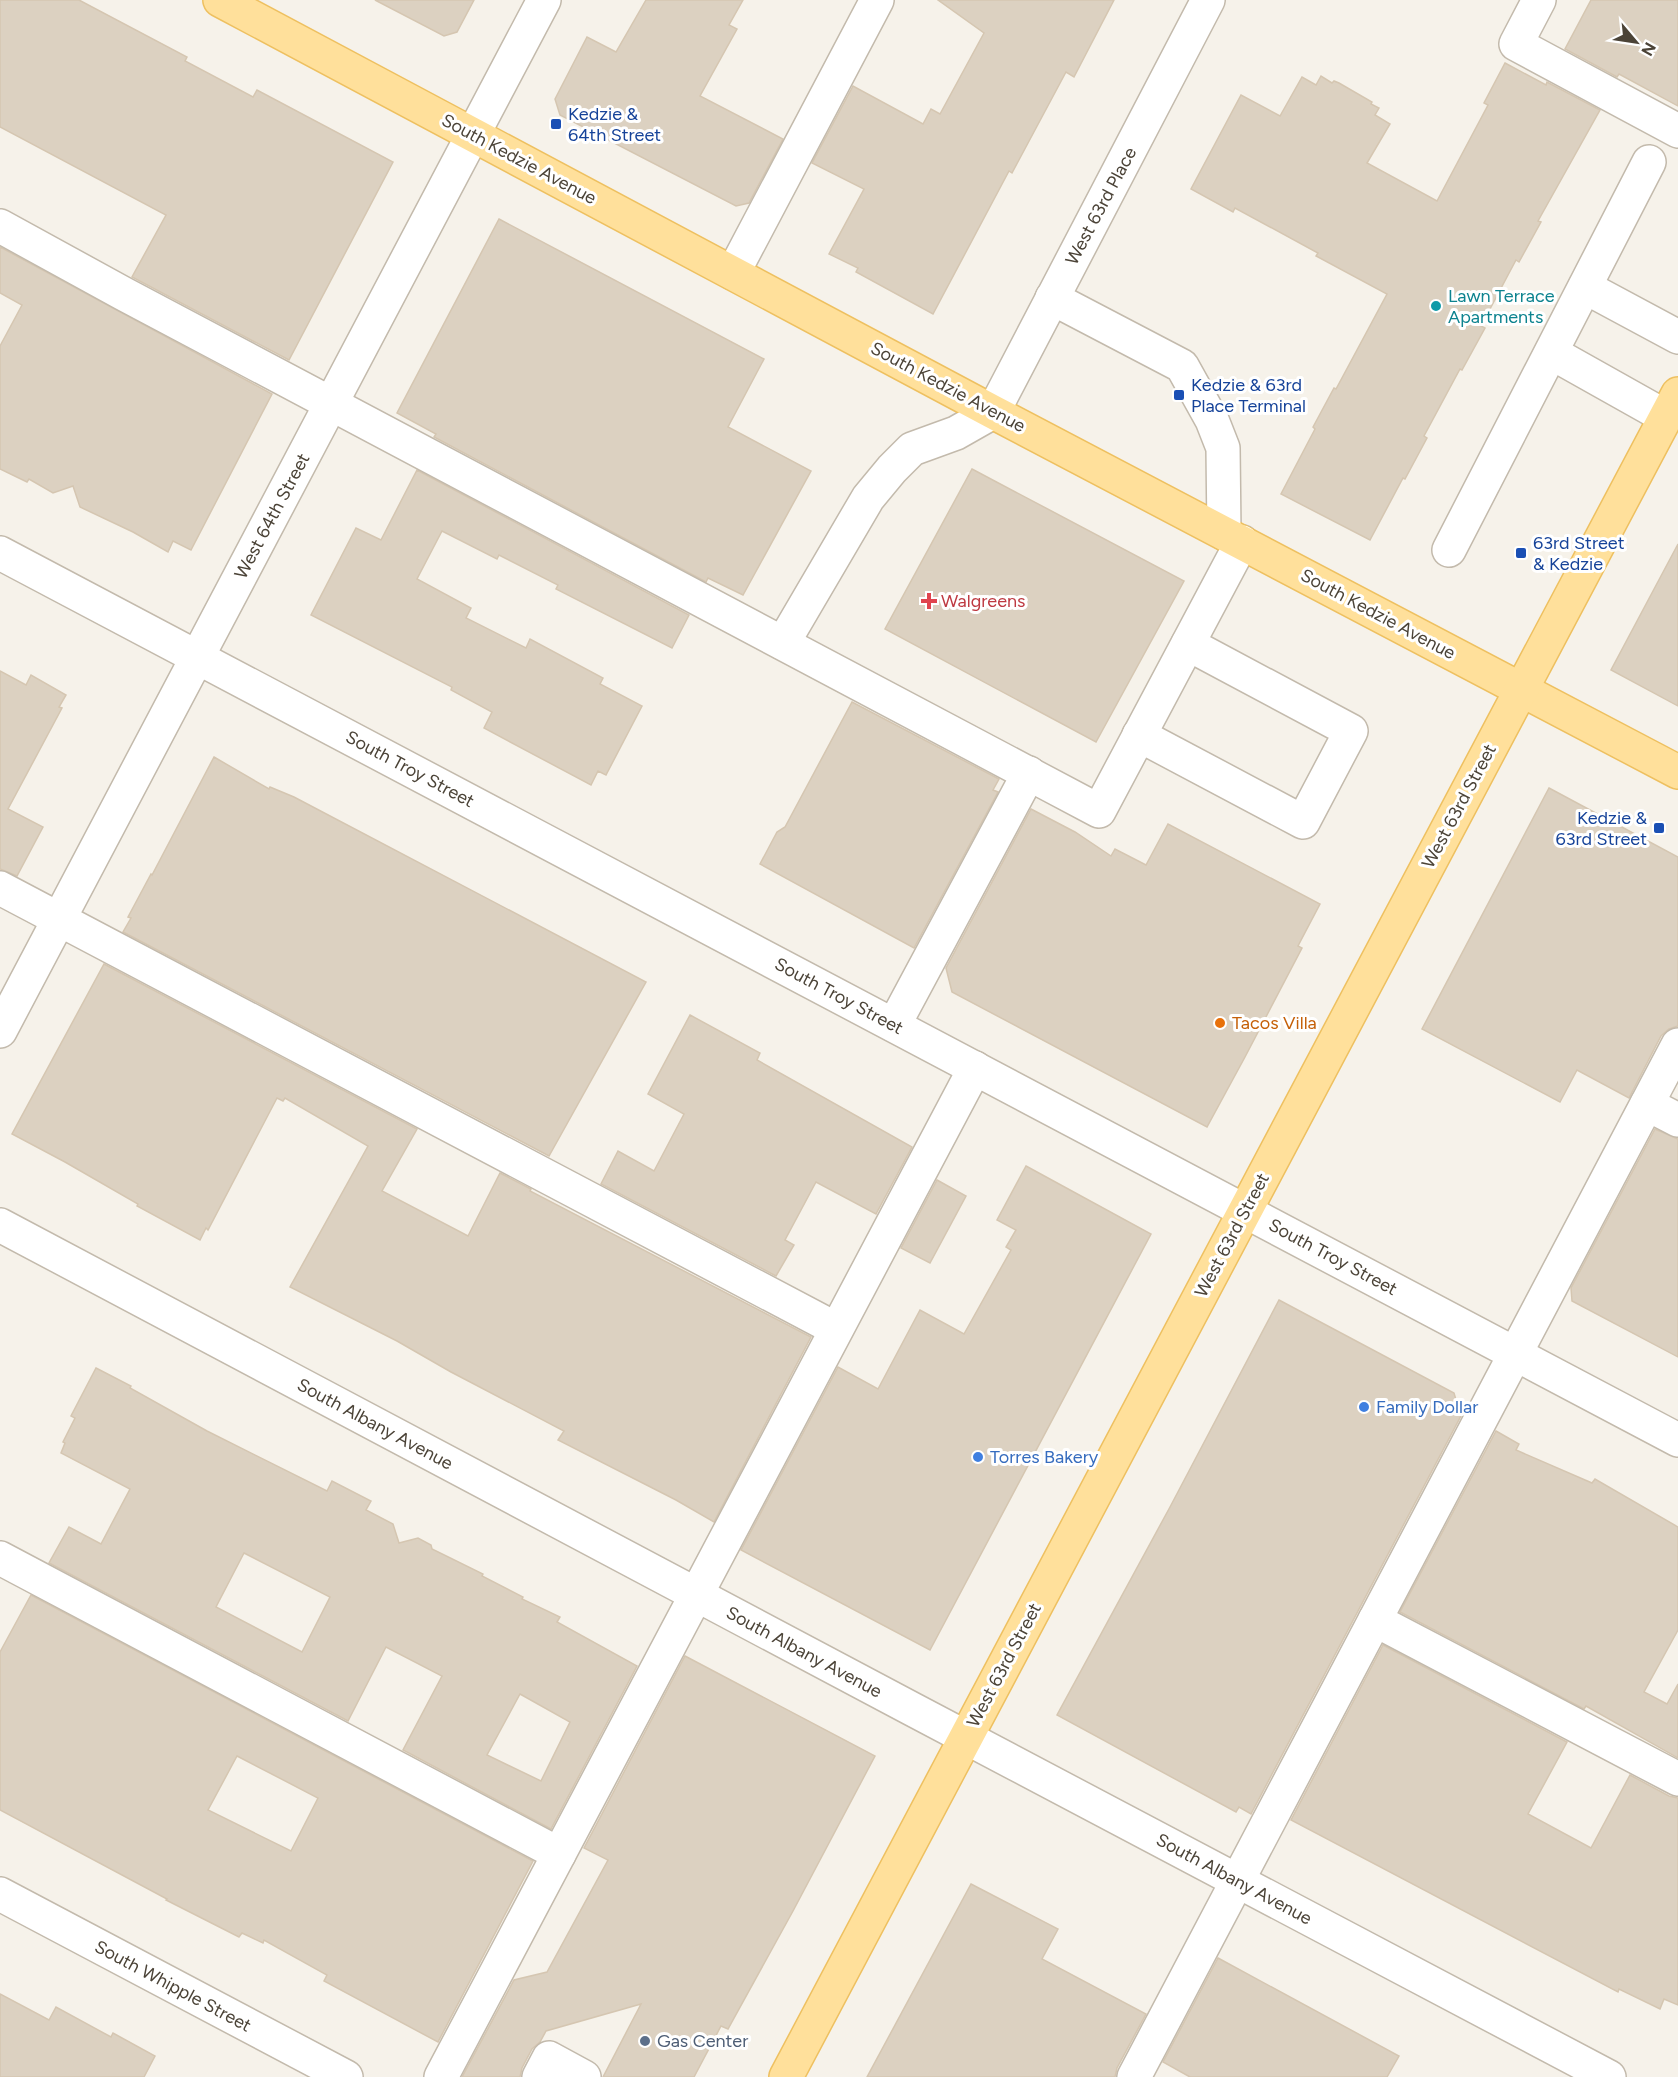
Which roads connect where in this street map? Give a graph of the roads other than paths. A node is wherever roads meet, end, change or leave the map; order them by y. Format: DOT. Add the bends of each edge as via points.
graph roads {
  1 [pos="220,0"];
  2 [pos="544,0"];
  3 [pos="877,0"];
  4 [pos="1208,0"];
  5 [pos="1539,0"];
  6 [pos="1678,131"];
  7 [pos="473,134"];
  8 [pos="1649,162"];
  9 [pos="0,226"];
  10 [pos="733,273"];
  11 [pos="1585,287"];
  12 [pos="1052,298"];
  13 [pos="1678,337"];
  14 [pos="1552,353"];
  15 [pos="332,402"];
  16 [pos="1672,405"];
  17 [pos="993,412"];
  18 [pos="1233,538"];
  19 [pos="1449,550"];
  20 [pos="0,553"];
  21 [pos="783,643"];
  22 [pos="1188,644"];
  23 [pos="197,657"];
  24 [pos="1521,689"];
  25 [pos="1139,735"];
  26 [pos="1678,772"];
  27 [pos="1029,773"];
  28 [pos="0,888"];
  29 [pos="59,919"];
  30 [pos="894,1025"];
  31 [pos="0,1031"];
  32 [pos="1678,1045"];
  33 [pos="975,1068"];
  34 [pos="1647,1104"];
  35 [pos="1678,1120"];
  36 [pos="1245,1210"];
  37 [pos="0,1225"];
  38 [pos="836,1329"];
  39 [pos="1515,1355"];
  40 [pos="1678,1440"];
  41 [pos="0,1558"];
  42 [pos="695,1594"];
  43 [pos="1375,1620"];
  44 [pos="966,1738"];
  45 [pos="1678,1779"];
  46 [pos="559,1854"];
  47 [pos="1238,1881"];
  48 [pos="0,1894"];
  49 [pos="346,2077"];
  50 [pos="441,2077"];
  51 [pos="538,2077"];
  52 [pos="584,2077"];
  53 [pos="786,2077"];
  54 [pos="1134,2077"];
  55 [pos="1609,2077"];
  1 -- 7 [label="main road, South Kedzie Avenue"];
  2 -- 7 [label="street, West 64th Street"];
  3 -- 10 [label="street"];
  4 -- 12 [label="street, West 63rd Place"];
  5 -- 6 [label="street" via="1516,44"];
  7 -- 10 [label="main road, South Kedzie Avenue"];
  7 -- 15 [label="street, West 64th Street"];
  8 -- 11 [label="street"];
  9 -- 15 [label="street"];
  10 -- 17 [label="main road, South Kedzie Avenue"];
  11 -- 13 [label="street"];
  11 -- 14 [label="street"];
  12 -- 17 [label="street, West 63rd Place"];
  12 -- 18 [label="street" via="1182,366 1223,448"];
  14 -- 16 [label="street"];
  14 -- 19 [label="street"];
  15 -- 21 [label="street"];
  15 -- 23 [label="street, West 64th Street"];
  16 -- 24 [label="main road, West 63rd Street"];
  17 -- 18 [label="main road, South Kedzie Avenue"];
  17 -- 21 [label="street" via="956,433 912,449 892,469 868,498"];
  18 -- 22 [label="street"];
  18 -- 24 [label="main road, South Kedzie Avenue"];
  20 -- 23 [label="street, South Troy Street"];
  21 -- 27 [label="street"];
  22 -- 25 [label="street"];
  22 -- 25 [label="street" via="1351,731 1303,822"];
  23 -- 29 [label="street, West 64th Street"];
  23 -- 30 [label="street, South Troy Street"];
  24 -- 26 [label="main road, South Kedzie Avenue"];
  24 -- 36 [label="main road, West 63rd Street"];
  25 -- 27 [label="street" via="1099,811"];
  27 -- 30 [label="street"];
  28 -- 29 [label="street"];
  29 -- 31 [label="street, West 64th Street"];
  29 -- 38 [label="street"];
  30 -- 33 [label="street, South Troy Street"];
  32 -- 34 [label="street"];
  33 -- 36 [label="street, South Troy Street"];
  33 -- 38 [label="street"];
  34 -- 35 [label="street"];
  34 -- 39 [label="street"];
  36 -- 39 [label="street, South Troy Street"];
  36 -- 44 [label="main road, West 63rd Street"];
  37 -- 42 [label="street, South Albany Avenue"];
  38 -- 42 [label="street"];
  39 -- 40 [label="street, South Troy Street"];
  39 -- 43 [label="street"];
  41 -- 46 [label="street"];
  42 -- 44 [label="street, South Albany Avenue"];
  42 -- 46 [label="street"];
  43 -- 45 [label="street"];
  43 -- 47 [label="street"];
  44 -- 47 [label="street, South Albany Avenue"];
  44 -- 53 [label="main road, West 63rd Street"];
  46 -- 50 [label="street"];
  47 -- 54 [label="street"];
  47 -- 55 [label="street, South Albany Avenue"];
  48 -- 49 [label="street, South Whipple Street"];
  51 -- 52 [label="street" via="549,2058"];
}
